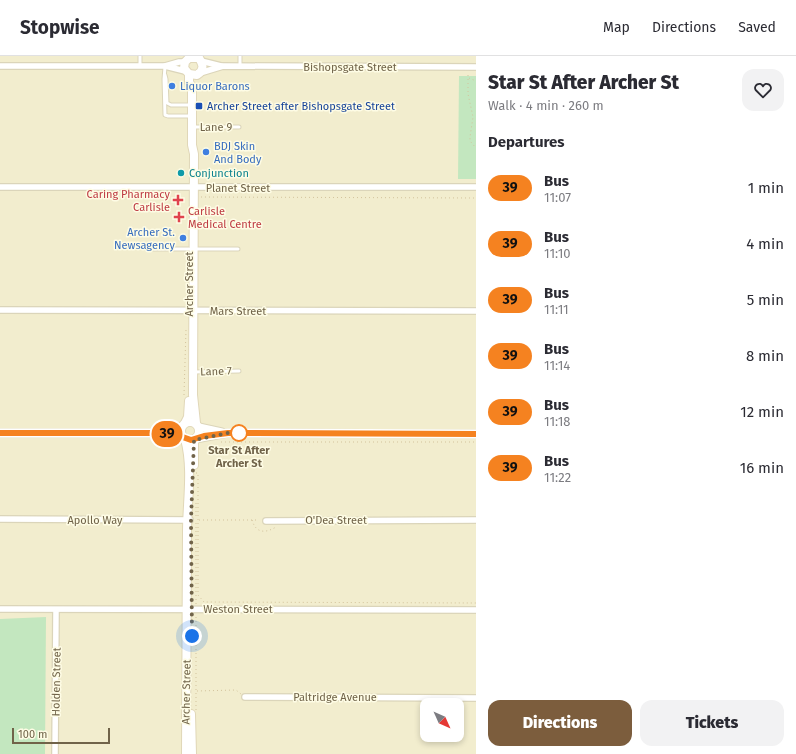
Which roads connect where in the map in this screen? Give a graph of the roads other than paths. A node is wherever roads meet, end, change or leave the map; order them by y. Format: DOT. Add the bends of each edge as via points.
graph roads {
  1 [pos="140,56"];
  2 [pos="240,56"];
  3 [pos="193,58"];
  4 [pos="0,66"];
  5 [pos="140,66"];
  6 [pos="165,66"];
  7 [pos="223,66"];
  8 [pos="240,66"];
  9 [pos="476,67"];
  10 [pos="193,73"];
  11 [pos="165,75"];
  12 [pos="192,106"];
  13 [pos="192,116"];
  14 [pos="192,127"];
  15 [pos="239,127"];
  16 [pos="0,187"];
  17 [pos="476,187"];
  18 [pos="191,188"];
  19 [pos="191,249"];
  20 [pos="238,249"];
  21 [pos="147,250"];
  22 [pos="0,310"];
  23 [pos="191,311"];
  24 [pos="476,311"];
  25 [pos="239,371"];
  26 [pos="194,372"];
  27 [pos="184,424"];
  28 [pos="197,425"];
  29 [pos="0,433"];
  30 [pos="159,433"];
  31 [pos="228,433"];
  32 [pos="476,434"];
  33 [pos="184,438"];
  34 [pos="195,439"];
  35 [pos="0,519"];
  36 [pos="193,520"];
  37 [pos="476,520"];
  38 [pos="266,521"];
  39 [pos="0,609"];
  40 [pos="192,609"];
  41 [pos="56,610"];
  42 [pos="476,610"];
  43 [pos="245,697"];
  44 [pos="476,698"];
  45 [pos="55,754"];
  46 [pos="186,754"];
  47 [pos="192,754"];
  1 -- 5 [label="lane"];
  2 -- 8 [label="lane"];
  3 -- 6 [label="street, Bishopsgate Street"];
  3 -- 7 [label="street, Bishopsgate Street"];
  3 -- 10 [label="main road"];
  3 -- 10 [label="main road" via="203,65 202,70"];
  4 -- 5 [label="street, Bishopsgate Street"];
  5 -- 6 [label="street, Bishopsgate Street"];
  6 -- 10 [label="street, Bishopsgate Street"];
  6 -- 11 [label="lane"];
  7 -- 8 [label="street, Bishopsgate Street"];
  7 -- 10 [label="street, Bishopsgate Street"];
  8 -- 9 [label="street, Bishopsgate Street"];
  10 -- 12 [label="main road, Archer Street" via="196,82 192,87"];
  11 -- 12 [label="lane" via="167,103"];
  11 -- 13 [label="lane" via="165,115"];
  12 -- 13 [label="main road, Archer Street"];
  13 -- 14 [label="main road, Archer Street"];
  14 -- 15 [label="lane, Lane 9"];
  14 -- 18 [label="main road, Archer Street" via="192,145 188,154"];
  16 -- 18 [label="street, Planet Street"];
  17 -- 18 [label="street, Planet Street"];
  18 -- 19 [label="main road, Archer Street"];
  19 -- 20 [label="lane"];
  19 -- 21 [label="lane"];
  19 -- 23 [label="main road, Archer Street"];
  22 -- 23 [label="street, Mars Street"];
  23 -- 24 [label="street, Mars Street"];
  23 -- 26 [label="main road, Archer Street"];
  23 -- 27 [label="main road, Archer Street" via="188,417"];
  25 -- 26 [label="lane, Lane 7"];
  26 -- 28 [label="main road, Archer Street" via="194,410"];
  27 -- 28 [label="main road" via="190,422"];
  27 -- 30 [label="street"];
  27 -- 33 [label="main road" via="181,432"];
  28 -- 31 [label="street"];
  28 -- 34 [label="main road" via="199,433"];
  29 -- 30 [label="street"];
  30 -- 33 [label="street"];
  31 -- 32 [label="street"];
  31 -- 34 [label="street"];
  33 -- 34 [label="main road"];
  33 -- 36 [label="main road, Archer Street"];
  34 -- 36 [label="main road, Archer Street"];
  35 -- 36 [label="street, Apollo Way"];
  36 -- 40 [label="main road, Archer Street"];
  37 -- 38 [label="street, O'Dea Street"];
  39 -- 41 [label="street, Weston Street"];
  40 -- 41 [label="street, Weston Street"];
  40 -- 42 [label="street, Weston Street"];
  40 -- 46 [label="main road, Archer Street"];
  40 -- 47 [label="main road, Archer Street"];
  41 -- 45 [label="street, Holden Street"];
  43 -- 44 [label="street, Paltridge Avenue"];
}
